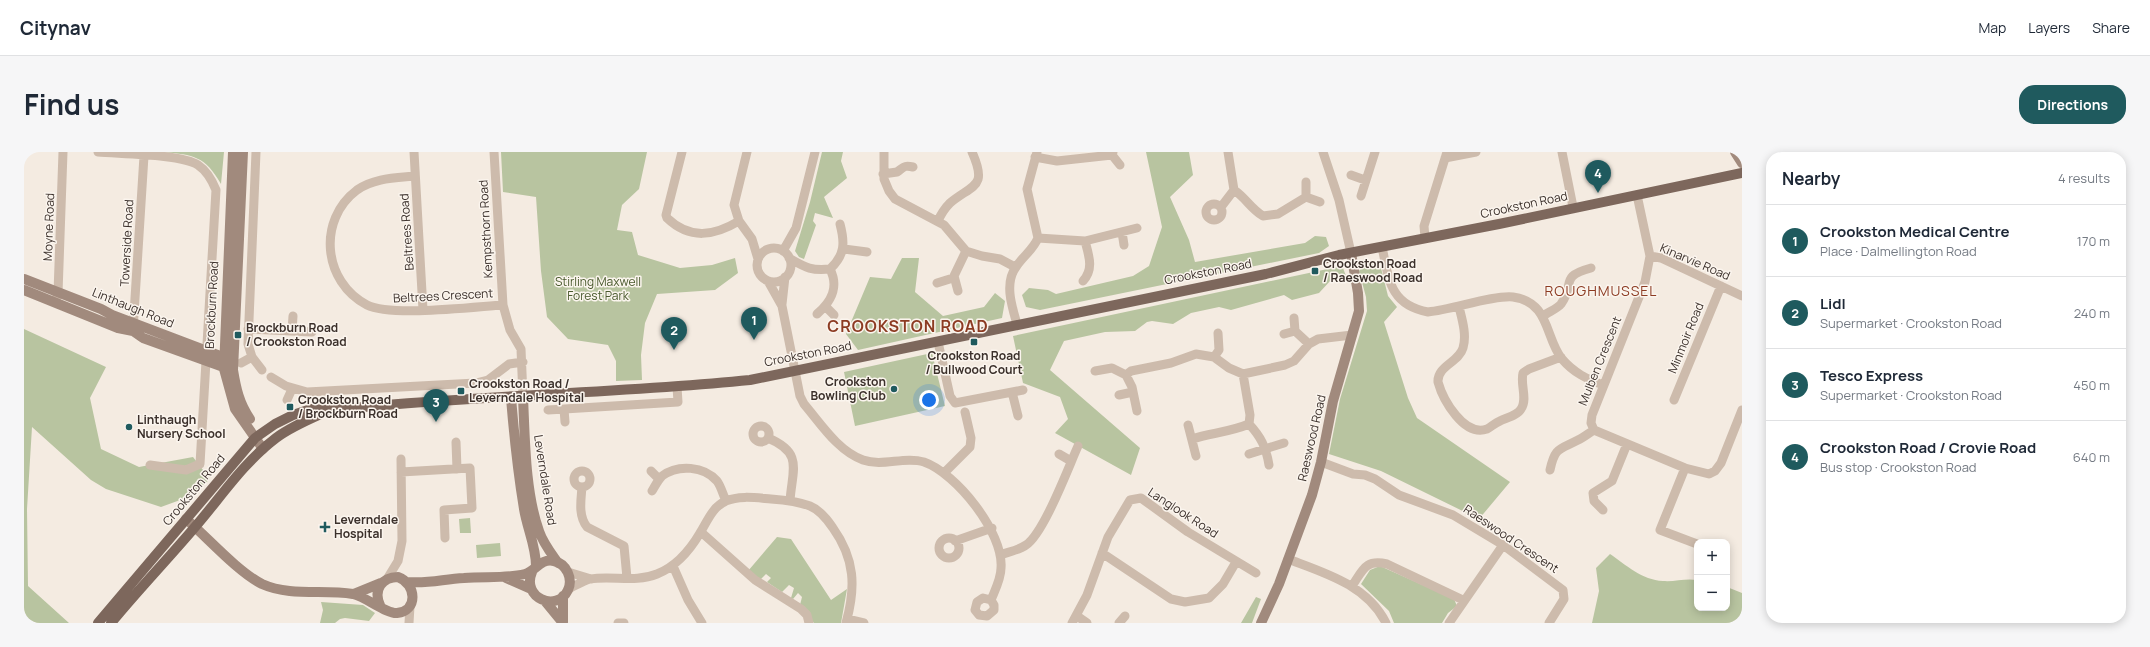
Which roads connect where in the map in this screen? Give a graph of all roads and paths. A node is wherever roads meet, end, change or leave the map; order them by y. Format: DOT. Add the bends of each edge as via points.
graph roads {
  1 [pos="63,152"];
  2 [pos="98,152"];
  3 [pos="232,152"];
  4 [pos="243,152"];
  5 [pos="256,152"];
  6 [pos="414,152"];
  7 [pos="494,152"];
  8 [pos="682,152"];
  9 [pos="747,152"];
  10 [pos="814,152"];
  11 [pos="884,152"];
  12 [pos="972,152"];
  13 [pos="1228,152"];
  14 [pos="1323,152"];
  15 [pos="1375,152"];
  16 [pos="1476,152"];
  17 [pos="1562,152"];
  18 [pos="1735,152"];
  19 [pos="1112,154"];
  20 [pos="1036,155"];
  21 [pos="1446,155"];
  22 [pos="144,156"];
  23 [pos="1742,163"];
  24 [pos="1120,165"];
  25 [pos="913,167"];
  26 [pos="1742,173"];
  27 [pos="883,174"];
  28 [pos="1350,175"];
  29 [pos="415,176"];
  30 [pos="1365,180"];
  31 [pos="1306,182"];
  32 [pos="1234,190"];
  33 [pos="1637,195"];
  34 [pos="1361,196"];
  35 [pos="1306,197"];
  36 [pos="1320,202"];
  37 [pos="1221,207"];
  38 [pos="1573,207"];
  39 [pos="739,221"];
  40 [pos="938,221"];
  41 [pos="840,224"];
  42 [pos="1137,228"];
  43 [pos="239,230"];
  44 [pos="253,230"];
  45 [pos="1122,232"];
  46 [pos="1038,238"];
  47 [pos="1425,238"];
  48 [pos="752,239"];
  49 [pos="1085,241"];
  50 [pos="1124,245"];
  51 [pos="1382,247"];
  52 [pos="772,248"];
  53 [pos="844,249"];
  54 [pos="966,251"];
  55 [pos="867,252"];
  56 [pos="1352,253"];
  57 [pos="786,254"];
  58 [pos="1650,256"];
  59 [pos="758,259"];
  60 [pos="1015,267"];
  61 [pos="805,268"];
  62 [pos="830,268"];
  63 [pos="1591,268"];
  64 [pos="786,276"];
  65 [pos="953,278"];
  66 [pos="24,279"];
  67 [pos="768,281"];
  68 [pos="1084,281"];
  69 [pos="937,283"];
  70 [pos="1721,286"];
  71 [pos="24,290"];
  72 [pos="958,291"];
  73 [pos="1742,296"];
  74 [pos="57,297"];
  75 [pos="503,305"];
  76 [pos="782,306"];
  77 [pos="826,307"];
  78 [pos="1459,307"];
  79 [pos="423,310"];
  80 [pos="817,314"];
  81 [pos="834,315"];
  82 [pos="293,316"];
  83 [pos="1542,316"];
  84 [pos="1294,318"];
  85 [pos="1017,324"];
  86 [pos="133,327"];
  87 [pos="248,329"];
  88 [pos="292,331"];
  89 [pos="1296,331"];
  90 [pos="312,332"];
  91 [pos="1218,333"];
  92 [pos="1284,334"];
  93 [pos="1352,335"];
  94 [pos="938,342"];
  95 [pos="1310,344"];
  96 [pos="207,357"];
  97 [pos="252,357"];
  98 [pos="1214,357"];
  99 [pos="223,358"];
  100 [pos="1561,358"];
  101 [pos="523,362"];
  102 [pos="233,365"];
  103 [pos="262,370"];
  104 [pos="795,370"];
  105 [pos="1095,371"];
  106 [pos="1243,374"];
  107 [pos="1126,375"];
  108 [pos="271,377"];
  109 [pos="1603,385"];
  110 [pos="677,387"];
  111 [pos="292,389"];
  112 [pos="1022,390"];
  113 [pos="1012,392"];
  114 [pos="1133,392"];
  115 [pos="1119,395"];
  116 [pos="523,397"];
  117 [pos="511,398"];
  118 [pos="287,400"];
  119 [pos="1674,400"];
  120 [pos="564,409"];
  121 [pos="332,410"];
  122 [pos="548,410"];
  123 [pos="1742,410"];
  124 [pos="1137,411"];
  125 [pos="965,412"];
  126 [pos="1018,416"];
  127 [pos="565,422"];
  128 [pos="1249,424"];
  129 [pos="1188,425"];
  130 [pos="1594,430"];
  131 [pos="258,436"];
  132 [pos="768,438"];
  133 [pos="1192,439"];
  134 [pos="456,442"];
  135 [pos="1284,443"];
  136 [pos="1627,444"];
  137 [pos="1078,446"];
  138 [pos="266,447"];
  139 [pos="1266,447"];
  140 [pos="1059,454"];
  141 [pos="1249,454"];
  142 [pos="1196,456"];
  143 [pos="401,459"];
  144 [pos="1071,461"];
  145 [pos="1321,462"];
  146 [pos="150,465"];
  147 [pos="1269,465"];
  148 [pos="1685,468"];
  149 [pos="457,469"];
  150 [pos="1550,470"];
  151 [pos="651,471"];
  152 [pos="401,472"];
  153 [pos="944,473"];
  154 [pos="659,479"];
  155 [pos="582,488"];
  156 [pos="652,491"];
  157 [pos="726,501"];
  158 [pos="790,501"];
  159 [pos="1603,510"];
  160 [pos="186,519"];
  161 [pos="195,527"];
  162 [pos="992,528"];
  163 [pos="700,532"];
  164 [pos="445,538"];
  165 [pos="956,541"];
  166 [pos="1694,543"];
  167 [pos="1503,545"];
  168 [pos="1102,553"];
  169 [pos="1000,555"];
  170 [pos="1288,559"];
  171 [pos="398,561"];
  172 [pos="1236,562"];
  173 [pos="558,563"];
  174 [pos="673,566"];
  175 [pos="534,569"];
  176 [pos="568,572"];
  177 [pos="1256,573"];
  178 [pos="506,578"];
  179 [pos="627,578"];
  180 [pos="591,579"];
  181 [pos="405,580"];
  182 [pos="384,581"];
  183 [pos="426,584"];
  184 [pos="1352,586"];
  185 [pos="531,590"];
  186 [pos="566,593"];
  187 [pos="354,594"];
  188 [pos="413,595"];
  189 [pos="991,600"];
  190 [pos="1463,600"];
  191 [pos="545,601"];
  192 [pos="380,605"];
  193 [pos="410,606"];
  194 [pos="396,613"];
  195 [pos="1075,619"];
  196 [pos="846,621"];
  197 [pos="563,622"];
  198 [pos="98,623"];
  199 [pos="110,623"];
  200 [pos="405,623"];
  201 [pos="409,623"];
  202 [pos="618,623"];
  203 [pos="624,623"];
  204 [pos="702,623"];
  205 [pos="809,623"];
  206 [pos="864,623"];
  207 [pos="1087,623"];
  208 [pos="1261,623"];
  209 [pos="1386,623"];
  210 [pos="1449,623"];
  211 [pos="1549,623"];
  1 -- 74 [label="street, Moyne Road"];
  2 -- 22 [label="street"];
  3 -- 99 [label="street, Brockburn Road"];
  4 -- 43 [label="street, Brockburn Road"];
  5 -- 44 [label="street"];
  6 -- 29 [label="street, Beltrees Road"];
  7 -- 75 [label="street, Kempsthorn Road"];
  8 -- 39 [label="street" via="666,215 668,218 686,232 696,234 716,232"];
  9 -- 39 [label="street" via="734,205"];
  10 -- 57 [label="street" via="796,228"];
  11 -- 27 [label="street"];
  12 -- 40 [label="street" via="978,165 978,178 967,193 949,204"];
  13 -- 32 [label="street"];
  14 -- 56 [label="street" via="1339,200"];
  15 -- 30 [label="street"];
  16 -- 21 [label="street"];
  17 -- 38 [label="street"];
  18 -- 23 [label="street"];
  19 -- 20 [label="street" via="1057,162"];
  19 -- 24 [label="street"];
  20 -- 46 [label="street" via="1026,189"];
  21 -- 47 [label="street" via="1424,226"];
  22 -- 86 [label="street, Towerside Road"];
  22 -- 96 [label="street" via="182,159 197,164 212,180 216,190"];
  25 -- 27 [label="street" via="905,166 897,172"];
  26 -- 33 [label="main road, Crookston Road"];
  27 -- 40 [label="street" via="885,185 895,199"];
  28 -- 30 [label="street"];
  29 -- 79 [label="street, Beltrees Road"];
  29 -- 79 [label="street, Beltrees Crescent" via="378,180 357,190 338,211 332,224 330,252 339,279 355,297 367,305 381,310"];
  30 -- 34 [label="street"];
  31 -- 35 [label="street"];
  32 -- 35 [label="street" via="1243,196 1251,208 1264,216 1278,214"];
  32 -- 37 [label="street"];
  33 -- 38 [label="main road, Crookston Road"];
  33 -- 58 [label="street, Kinarvie Road"];
  35 -- 36 [label="street"];
  38 -- 47 [label="main road, Crookston Road"];
  39 -- 48 [label="street"];
  40 -- 54 [label="street"];
  41 -- 53 [label="street"];
  42 -- 45 [label="street"];
  43 -- 44 [label="street"];
  43 -- 102 [label="street, Brockburn Road"];
  44 -- 87 [label="street"];
  45 -- 49 [label="street"];
  45 -- 50 [label="street"];
  46 -- 49 [label="street"];
  46 -- 60 [label="street" via="1031,251"];
  47 -- 51 [label="main road, Crookston Road"];
  48 -- 52 [label="street"];
  48 -- 59 [label="street"];
  49 -- 68 [label="street" via="1091,266"];
  51 -- 56 [label="main road, Crookston Road"];
  51 -- 78 [label="street" via="1390,283 1401,302 1419,311 1428,312"];
  52 -- 57 [label="street"];
  52 -- 59 [label="street"];
  53 -- 55 [label="street"];
  53 -- 62 [label="street"];
  54 -- 60 [label="street" via="1000,259"];
  54 -- 65 [label="street"];
  56 -- 85 [label="main road, Crookston Road" via="1266,274"];
  56 -- 93 [label="street, Raeswood Road" via="1360,302"];
  57 -- 61 [label="street"];
  57 -- 64 [label="street" via="790,267"];
  58 -- 70 [label="street, Kinarvie Road" via="1661,258"];
  58 -- 109 [label="street, Mulben Crescent" via="1645,282"];
  59 -- 67 [label="street" via="758,272"];
  60 -- 85 [label="street" via="1010,289"];
  61 -- 62 [label="street"];
  61 -- 64 [label="street"];
  62 -- 77 [label="street" via="836,282"];
  63 -- 83 [label="street" via="1576,272 1569,279 1567,293 1561,305"];
  64 -- 67 [label="street" via="778,281"];
  64 -- 76 [label="street"];
  65 -- 69 [label="street"];
  65 -- 72 [label="street"];
  66 -- 74 [label="street, Linthaugh Road"];
  67 -- 76 [label="street"];
  70 -- 73 [label="street, Kinarvie Road"];
  70 -- 119 [label="street, Minmoir Road"];
  71 -- 74 [label="street, Linthaugh Road"];
  74 -- 86 [label="street, Linthaugh Road"];
  75 -- 79 [label="street, Beltrees Crescent"];
  75 -- 101 [label="street, Kempsthorn Road" via="510,330 521,350"];
  76 -- 104 [label="street"];
  77 -- 80 [label="street"];
  77 -- 81 [label="street"];
  78 -- 83 [label="street" via="1513,297 1532,305"];
  78 -- 100 [label="street" via="1465,338 1463,350 1439,373 1438,382 1454,414 1473,428 1488,429 1519,412 1524,404 1523,373"];
  82 -- 88 [label="street"];
  83 -- 100 [label="street"];
  84 -- 89 [label="street"];
  85 -- 94 [label="main road, Crookston Road"];
  86 -- 96 [label="street, Linthaugh Road" via="159,331"];
  87 -- 88 [label="street"];
  87 -- 97 [label="street" via="248,344"];
  88 -- 90 [label="street"];
  89 -- 92 [label="street"];
  89 -- 95 [label="street"];
  91 -- 98 [label="street" via="1219,350"];
  93 -- 95 [label="street" via="1331,336"];
  93 -- 145 [label="street, Raeswood Road" via="1333,401"];
  94 -- 104 [label="main road, Crookston Road"];
  94 -- 113 [label="street" via="950,396 955,403"];
  95 -- 106 [label="street" via="1289,363"];
  96 -- 99 [label="street, Linthaugh Road"];
  96 -- 102 [label="street, Linthaugh Road"];
  96 -- 146 [label="street" via="200,464 186,470"];
  97 -- 102 [label="street"];
  97 -- 103 [label="street"];
  98 -- 106 [label="street"];
  98 -- 107 [label="street" via="1196,354 1171,363 1132,370"];
  99 -- 102 [label="street, Brockburn Road"];
  100 -- 109 [label="street" via="1580,375"];
  101 -- 111 [label="street" via="509,364 488,380 476,383 320,392"];
  101 -- 116 [label="street, Kempsthorn Road"];
  102 -- 131 [label="street, Brockburn Road" via="235,409"];
  104 -- 110 [label="main road, Crookston Road" via="750,380"];
  104 -- 153 [label="street" via="804,404 845,451 864,460 882,463 911,460 922,462"];
  105 -- 107 [label="street" via="1112,368"];
  106 -- 128 [label="street" via="1250,415"];
  107 -- 114 [label="street"];
  108 -- 111 [label="street"];
  109 -- 130 [label="street, Mulben Crescent" via="1590,419"];
  110 -- 116 [label="main road, Crookston Road"];
  110 -- 120 [label="street" via="678,402"];
  111 -- 118 [label="street"];
  112 -- 113 [label="street"];
  113 -- 126 [label="street"];
  114 -- 115 [label="street"];
  114 -- 124 [label="street"];
  116 -- 117 [label="main road, Crookston Road"];
  116 -- 173 [label="street, Leverndale Road" via="525,448 536,520 543,539"];
  117 -- 121 [label="main road, Crookston Road"];
  117 -- 175 [label="street, Leverndale Road" via="523,501 535,551"];
  120 -- 122 [label="street"];
  120 -- 127 [label="street"];
  121 -- 131 [label="main road, Crookston Road" via="311,408 274,424"];
  121 -- 138 [label="main road, Crookston Road" via="297,425"];
  123 -- 148 [label="street" via="1715,471 1704,474"];
  125 -- 153 [label="street" via="971,438 970,447"];
  128 -- 133 [label="street" via="1231,431 1211,433"];
  128 -- 139 [label="street"];
  129 -- 133 [label="street"];
  130 -- 136 [label="street"];
  130 -- 150 [label="street" via="1557,451"];
  131 -- 138 [label="street, Brockburn Road"];
  131 -- 160 [label="main road, Crookston Road"];
  132 -- 158 [label="street" via="787,448 793,458 795,475"];
  133 -- 142 [label="street"];
  134 -- 149 [label="street"];
  135 -- 139 [label="street"];
  136 -- 148 [label="street"];
  136 -- 159 [label="street" via="1616,458 1612,481 1593,493 1594,501"];
  137 -- 144 [label="street"];
  138 -- 161 [label="main road, Crookston Road" via="228,485"];
  139 -- 141 [label="street"];
  139 -- 147 [label="street"];
  140 -- 144 [label="street"];
  143 -- 152 [label="street"];
  144 -- 169 [label="street" via="1034,537 1026,546"];
  145 -- 167 [label="street, Raeswood Crescent" via="1375,479 1399,495 1453,515"];
  145 -- 170 [label="street, Raeswood Road" via="1312,495"];
  148 -- 166 [label="street" via="1660,530"];
  149 -- 152 [label="street"];
  149 -- 164 [label="street" via="470,468 472,508 444,510"];
  151 -- 154 [label="street"];
  152 -- 171 [label="street" via="402,541"];
  153 -- 162 [label="street" via="975,505"];
  154 -- 156 [label="street"];
  154 -- 157 [label="street" via="673,470 703,470 717,482"];
  155 -- 179 [label="street" via="583,522 587,527 624,546"];
  157 -- 158 [label="street" via="749,498"];
  157 -- 163 [label="street" via="713,511"];
  158 -- 196 [label="street" via="820,511 840,538 853,575"];
  160 -- 161 [label="street"];
  160 -- 198 [label="main road, Crookston Road"];
  161 -- 187 [label="street" via="246,575 263,584 287,591"];
  161 -- 199 [label="main road, Crookston Road"];
  162 -- 165 [label="street"];
  162 -- 169 [label="street"];
  163 -- 174 [label="street"];
  163 -- 205 [label="street" via="755,580 801,609 807,615"];
  167 -- 190 [label="street"];
  167 -- 211 [label="street, Raeswood Crescent" via="1563,590 1564,599"];
  168 -- 172 [label="street" via="1171,599 1185,602 1210,598 1223,584"];
  168 -- 172 [label="street, Langlook Road" via="1108,537 1130,500 1141,498"];
  168 -- 195 [label="street, Langlook Road" via="1087,595"];
  169 -- 189 [label="street" via="1002,568"];
  170 -- 184 [label="street"];
  170 -- 208 [label="street, Raeswood Road"];
  171 -- 181 [label="street"];
  171 -- 182 [label="street"];
  172 -- 177 [label="street, Langlook Road"];
  173 -- 175 [label="street" via="549,561"];
  173 -- 176 [label="street"];
  174 -- 179 [label="street" via="656,575"];
  174 -- 204 [label="street" via="688,600"];
  175 -- 178 [label="street"];
  175 -- 185 [label="street" via="529,580"];
  176 -- 180 [label="street"];
  176 -- 186 [label="street" via="570,581"];
  178 -- 183 [label="street" via="464,578"];
  178 -- 185 [label="street"];
  179 -- 180 [label="street"];
  180 -- 186 [label="street"];
  181 -- 182 [label="street" via="392,577"];
  181 -- 183 [label="street"];
  181 -- 188 [label="street"];
  182 -- 187 [label="street"];
  182 -- 192 [label="street" via="377,594"];
  183 -- 188 [label="street"];
  184 -- 190 [label="street" via="1367,565 1377,562 1387,564"];
  184 -- 209 [label="street" via="1375,607"];
  185 -- 191 [label="street"];
  186 -- 191 [label="street" via="555,601"];
  186 -- 197 [label="street"];
  187 -- 192 [label="street"];
  188 -- 193 [label="street"];
  190 -- 210 [label="street"];
  191 -- 197 [label="street"];
  192 -- 194 [label="street"];
  193 -- 194 [label="street"];
  193 -- 201 [label="street"];
  194 -- 200 [label="street"];
  195 -- 207 [label="street"];
  196 -- 206 [label="street"];
  202 -- 203 [label="street"];
}
